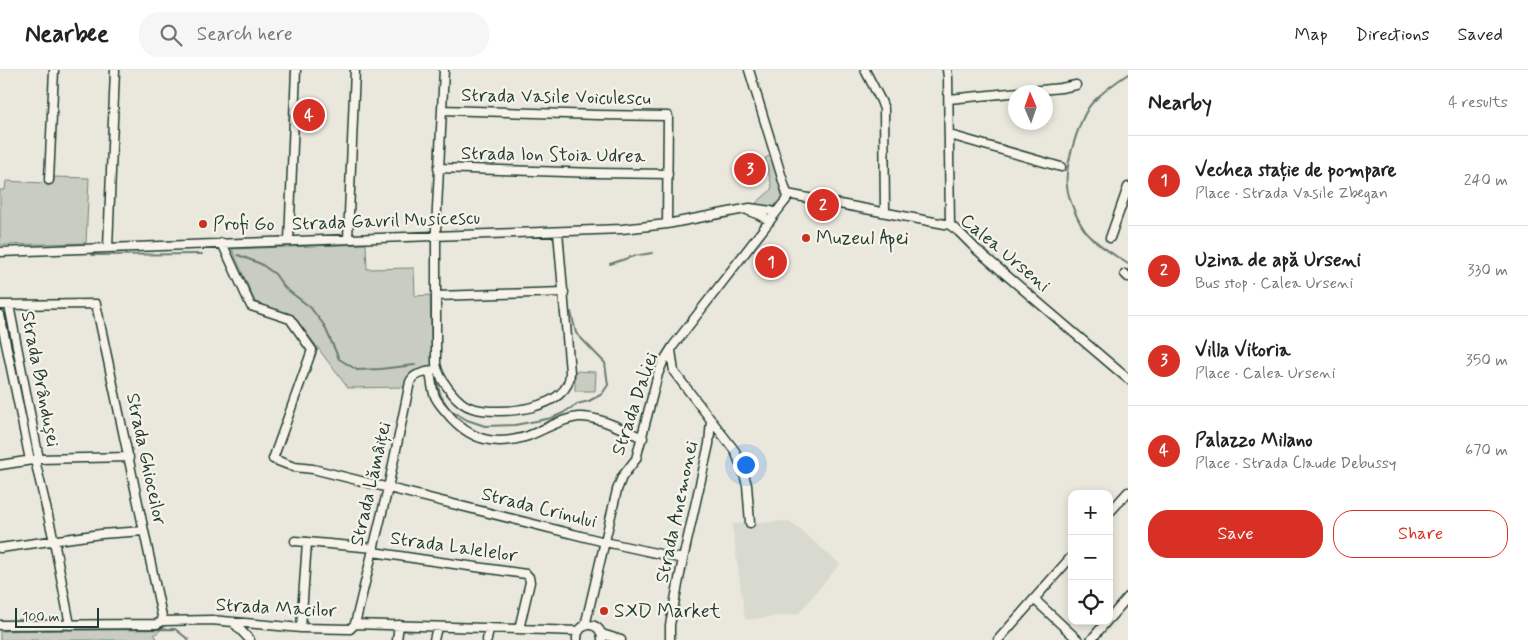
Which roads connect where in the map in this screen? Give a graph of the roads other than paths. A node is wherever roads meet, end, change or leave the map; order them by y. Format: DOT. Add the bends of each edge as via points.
graph roads {
  1 [pos="54,70"];
  2 [pos="115,70"];
  3 [pos="296,70"];
  4 [pos="355,70"];
  5 [pos="444,70"];
  6 [pos="748,70"];
  7 [pos="865,70"];
  8 [pos="947,70"];
  9 [pos="1076,84"];
  10 [pos="949,98"];
  11 [pos="442,110"];
  12 [pos="950,135"];
  13 [pos="1061,167"];
  14 [pos="438,168"];
  15 [pos="668,174"];
  16 [pos="49,180"];
  17 [pos="1128,187"];
  18 [pos="787,194"];
  19 [pos="742,210"];
  20 [pos="885,212"];
  21 [pos="775,214"];
  22 [pos="770,221"];
  23 [pos="667,224"];
  24 [pos="950,225"];
  25 [pos="558,232"];
  26 [pos="436,235"];
  27 [pos="348,238"];
  28 [pos="1110,238"];
  29 [pos="289,241"];
  30 [pos="222,243"];
  31 [pos="108,248"];
  32 [pos="0,252"];
  33 [pos="564,292"];
  34 [pos="436,296"];
  35 [pos="0,305"];
  36 [pos="9,305"];
  37 [pos="0,315"];
  38 [pos="671,350"];
  39 [pos="434,370"];
  40 [pos="1128,379"];
  41 [pos="711,420"];
  42 [pos="643,438"];
  43 [pos="129,457"];
  44 [pos="35,460"];
  45 [pos="0,465"];
  46 [pos="388,488"];
  47 [pos="1128,492"];
  48 [pos="1125,502"];
  49 [pos="1113,510"];
  50 [pos="750,523"];
  51 [pos="144,531"];
  52 [pos="54,541"];
  53 [pos="295,541"];
  54 [pos="307,542"];
  55 [pos="605,542"];
  56 [pos="0,548"];
  57 [pos="373,550"];
  58 [pos="683,559"];
  59 [pos="1068,561"];
  60 [pos="1128,597"];
  61 [pos="1034,599"];
  62 [pos="1113,614"];
  63 [pos="163,621"];
  64 [pos="233,622"];
  65 [pos="355,624"];
  66 [pos="0,625"];
  67 [pos="70,625"];
  68 [pos="399,625"];
  69 [pos="1104,625"];
  70 [pos="585,626"];
  71 [pos="436,627"];
  72 [pos="301,628"];
  73 [pos="489,628"];
  74 [pos="519,629"];
  75 [pos="544,630"];
  76 [pos="578,636"];
  77 [pos="602,637"];
  78 [pos="250,640"];
  79 [pos="397,640"];
  80 [pos="434,640"];
  81 [pos="487,640"];
  82 [pos="542,640"];
  83 [pos="621,640"];
  84 [pos="670,640"];
  85 [pos="998,640"];
  86 [pos="1078,640"];
  87 [pos="1091,640"];
  1 -- 16 [label="street"];
  2 -- 31 [label="street"];
  3 -- 29 [label="street"];
  4 -- 27 [label="street"];
  5 -- 11 [label="street"];
  6 -- 18 [label="street"];
  7 -- 20 [label="street" via="884,109"];
  8 -- 10 [label="street"];
  9 -- 10 [label="street"];
  10 -- 12 [label="street"];
  11 -- 14 [label="street"];
  11 -- 15 [label="street, Strada Vasile Voiculescu" via="668,116"];
  12 -- 13 [label="street"];
  12 -- 24 [label="street"];
  14 -- 15 [label="street, Strada Ion Stoia Udrea"];
  14 -- 26 [label="street"];
  15 -- 23 [label="street"];
  17 -- 28 [label="street"];
  18 -- 20 [label="street, Calea Urseni"];
  18 -- 21 [label="street, Strada Daliei"];
  19 -- 21 [label="street, Strada Gavril Musicescu" via="755,208"];
  19 -- 22 [label="street"];
  19 -- 23 [label="street, Strada Gavril Musicescu"];
  20 -- 24 [label="street, Calea Urseni"];
  21 -- 22 [label="street, Strada Daliei"];
  22 -- 38 [label="street, Strada Daliei"];
  23 -- 25 [label="street, Strada Gavril Musicescu"];
  24 -- 40 [label="street, Calea Urseni"];
  25 -- 26 [label="street, Strada Gavril Musicescu"];
  25 -- 33 [label="street"];
  26 -- 27 [label="street, Strada Gavril Musicescu"];
  26 -- 34 [label="street"];
  27 -- 29 [label="street, Strada Gavril Musicescu"];
  29 -- 30 [label="street, Strada Gavril Musicescu"];
  30 -- 31 [label="street, Strada Gavril Musicescu"];
  30 -- 46 [label="street, Strada Crinului" via="251,306 290,319 312,350 273,459 294,467"];
  31 -- 32 [label="street, Strada Gavril Musicescu"];
  33 -- 34 [label="street"];
  33 -- 39 [label="street" via="570,379 560,395 537,406 518,410 474,409 452,392"];
  34 -- 39 [label="street"];
  35 -- 36 [label="street"];
  36 -- 43 [label="street, Strada Ghioceilor" via="96,304"];
  36 -- 44 [label="street, Strada Brândușei"];
  37 -- 44 [label="street, Strada Brândușei"];
  38 -- 41 [label="street" via="674,372"];
  38 -- 42 [label="street, Strada Daliei" via="658,374"];
  39 -- 42 [label="street" via="437,400 454,422 480,439 500,441 519,438 578,418 595,419"];
  39 -- 46 [label="street, Strada Lămâiței" via="416,375 410,382"];
  41 -- 50 [label="street" via="735,451 743,471"];
  41 -- 58 [label="street, Strada Anemonei" via="709,444"];
  42 -- 55 [label="street, Strada Daliei" via="634,464 620,482"];
  43 -- 44 [label="street"];
  43 -- 51 [label="street, Strada Ghioceilor"];
  44 -- 45 [label="street"];
  44 -- 52 [label="street, Strada Brândușei"];
  46 -- 55 [label="street, Strada Crinului"];
  46 -- 57 [label="street, Strada Lămâiței"];
  47 -- 48 [label="street"];
  48 -- 49 [label="street"];
  51 -- 52 [label="street"];
  51 -- 63 [label="street, Strada Ghioceilor"];
  52 -- 56 [label="street"];
  52 -- 67 [label="street, Strada Brândușei"];
  53 -- 54 [label="street, Strada Lalelelor"];
  54 -- 57 [label="street, Strada Lalelelor"];
  54 -- 72 [label="street"];
  55 -- 58 [label="street, Strada Crinului"];
  55 -- 70 [label="street, Strada Daliei"];
  57 -- 65 [label="street, Strada Lămâiței"];
  57 -- 74 [label="street, Strada Lalelelor" via="526,574 530,582"];
  58 -- 84 [label="street, Strada Anemonei"];
  59 -- 61 [label="street"];
  60 -- 62 [label="street"];
  61 -- 85 [label="street"];
  61 -- 86 [label="street"];
  63 -- 64 [label="street, Strada Macilor"];
  63 -- 67 [label="street, Strada Macilor" via="157,624"];
  64 -- 72 [label="street, Strada Macilor"];
  64 -- 78 [label="street"];
  65 -- 68 [label="street, Strada Macilor"];
  65 -- 72 [label="street, Strada Macilor" via="350,629"];
  66 -- 67 [label="street, Strada Macilor"];
  68 -- 71 [label="street, Strada Macilor"];
  68 -- 79 [label="street"];
  69 -- 87 [label="street"];
  70 -- 76 [label="street"];
  70 -- 77 [label="street" via="598,628"];
  71 -- 73 [label="street, Strada Macilor"];
  71 -- 80 [label="street"];
  73 -- 74 [label="street, Strada Macilor"];
  73 -- 81 [label="street"];
  74 -- 75 [label="street, Strada Macilor"];
  75 -- 76 [label="street, Strada Macilor"];
  75 -- 82 [label="street"];
  77 -- 83 [label="street"];
}
